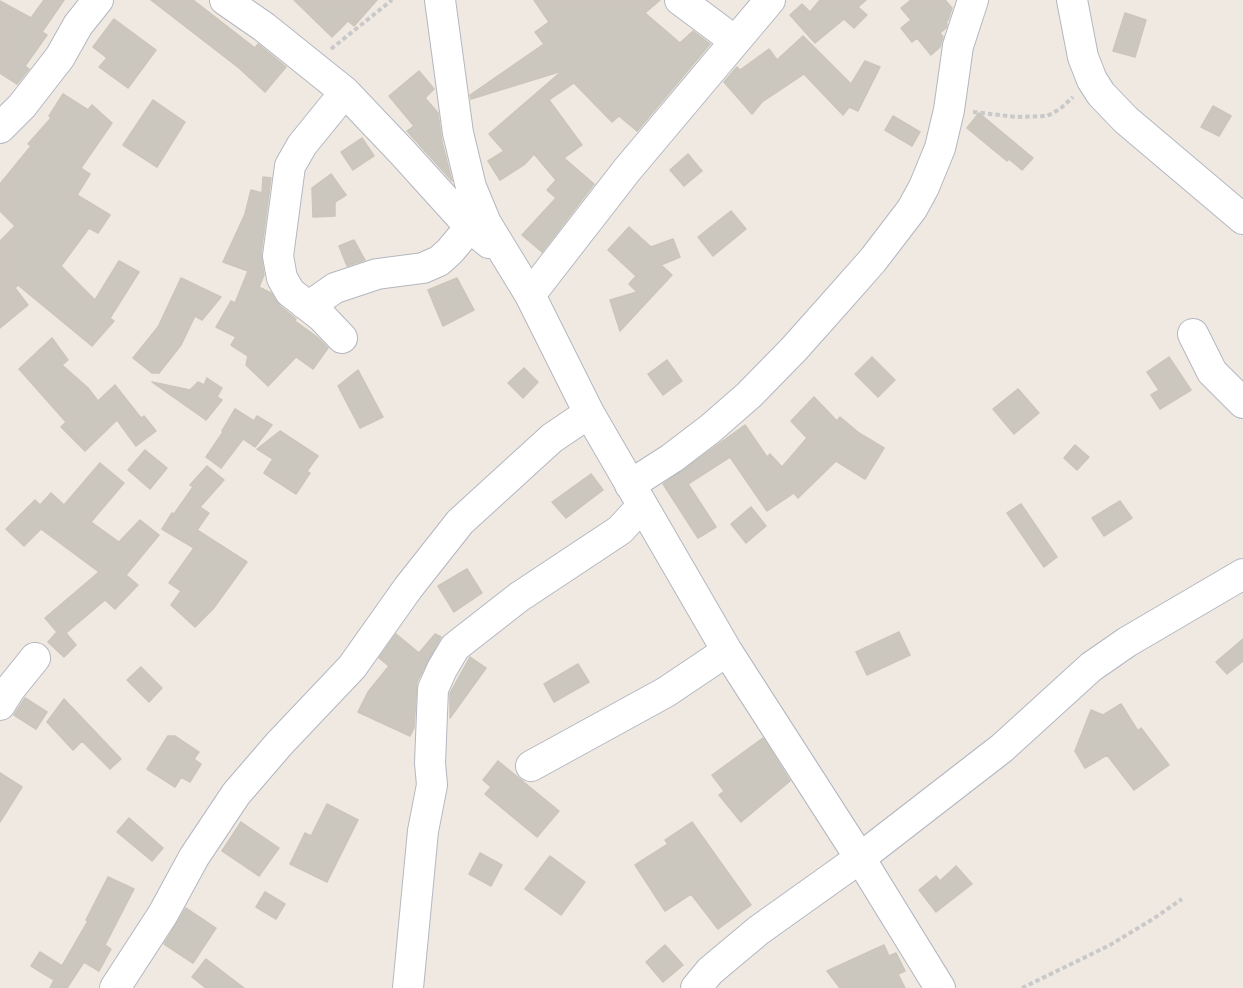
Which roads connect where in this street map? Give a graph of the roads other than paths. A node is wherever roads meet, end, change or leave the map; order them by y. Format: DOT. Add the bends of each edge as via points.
graph roads {
  1 [pos="98,0"];
  2 [pos="225,0"];
  3 [pos="440,0"];
  4 [pos="680,0"];
  5 [pos="770,0"];
  6 [pos="973,0"];
  7 [pos="1072,0"];
  8 [pos="735,41"];
  9 [pos="345,92"];
  10 [pos="0,128"];
  11 [pos="1243,219"];
  12 [pos="470,227"];
  13 [pos="505,257"];
  14 [pos="530,295"];
  15 [pos="305,304"];
  16 [pos="1193,334"];
  17 [pos="342,338"];
  18 [pos="1243,403"];
  19 [pos="589,413"];
  20 [pos="636,495"];
  21 [pos="1243,574"];
  22 [pos="727,651"];
  23 [pos="36,658"];
  24 [pos="0,705"];
  25 [pos="531,766"];
  26 [pos="860,858"];
  27 [pos="115,988"];
  28 [pos="408,988"];
  29 [pos="696,988"];
  30 [pos="940,988"];
  1 -- 10 [label="street" via="60,57"];
  2 -- 9 [label="street"];
  3 -- 13 [label="street" via="458,133 471,187"];
  4 -- 8 [label="street"];
  5 -- 8 [label="street"];
  6 -- 20 [label="street" via="958,46 940,148 912,209 873,260 794,349 749,395 672,458"];
  7 -- 11 [label="street" via="1083,57 1101,94 1188,175"];
  8 -- 14 [label="street" via="627,170"];
  9 -- 12 [label="street"];
  9 -- 15 [label="street" via="290,166 278,256 282,278 290,292"];
  12 -- 13 [label="street"];
  12 -- 15 [label="street" via="439,261 423,268 377,274 335,288"];
  13 -- 14 [label="street"];
  14 -- 19 [label="street"];
  15 -- 17 [label="street"];
  16 -- 18 [label="street" via="1212,372"];
  19 -- 20 [label="street"];
  19 -- 27 [label="street" via="552,438 460,522 352,666 236,794"];
  20 -- 22 [label="street"];
  20 -- 28 [label="street" via="620,530 519,597 455,647 441,669 433,689 432,785 423,831"];
  21 -- 26 [label="street" via="1091,666 1002,748"];
  22 -- 25 [label="street" via="666,692"];
  22 -- 26 [label="street"];
  23 -- 24 [label="street"];
  26 -- 29 [label="street" via="759,930 710,971"];
  26 -- 30 [label="street"];
}
